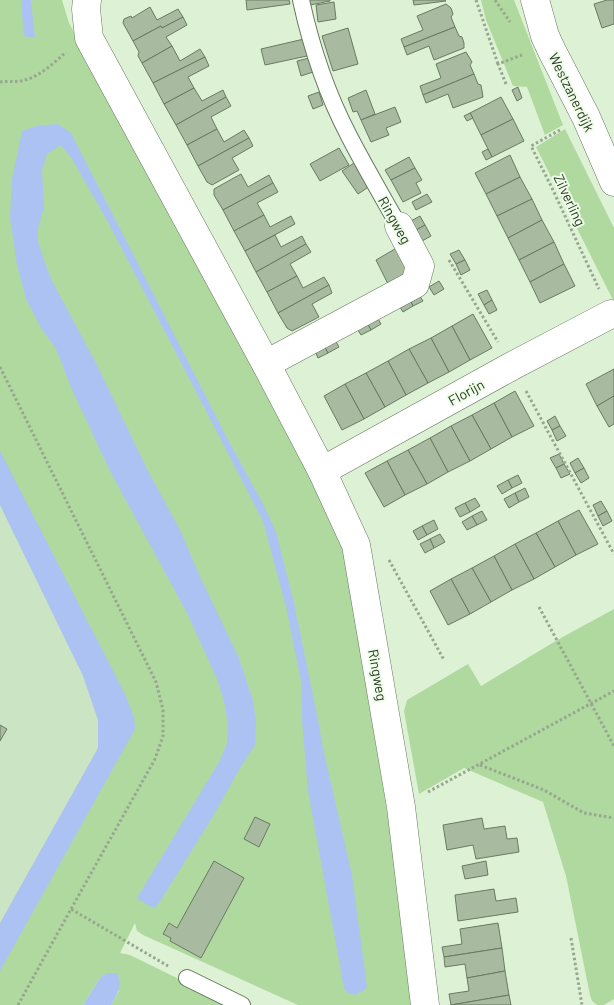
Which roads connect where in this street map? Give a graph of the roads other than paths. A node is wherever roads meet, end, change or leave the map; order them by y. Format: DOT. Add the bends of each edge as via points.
graph roads {
  1 [pos="87,0"];
  2 [pos="301,0"];
  3 [pos="535,0"];
  4 [pos="614,182"];
  5 [pos="399,226"];
  6 [pos="610,314"];
  7 [pos="266,364"];
  8 [pos="322,471"];
  9 [pos="188,978"];
  10 [pos="242,1005"];
  11 [pos="425,1005"];
  1 -- 7 [label="street, Ringweg" via="89,38"];
  2 -- 5 [label="lane, Ringweg" via="326,84 348,135"];
  3 -- 4 [label="street, Westzanerdijk" via="549,44"];
  5 -- 7 [label="street, Ringweg" via="420,266 415,284"];
  6 -- 8 [label="street, Florijn"];
  7 -- 8 [label="street, Ringweg"];
  8 -- 11 [label="street, Ringweg" via="356,545 401,807"];
  9 -- 10 [label="lane"];
}
